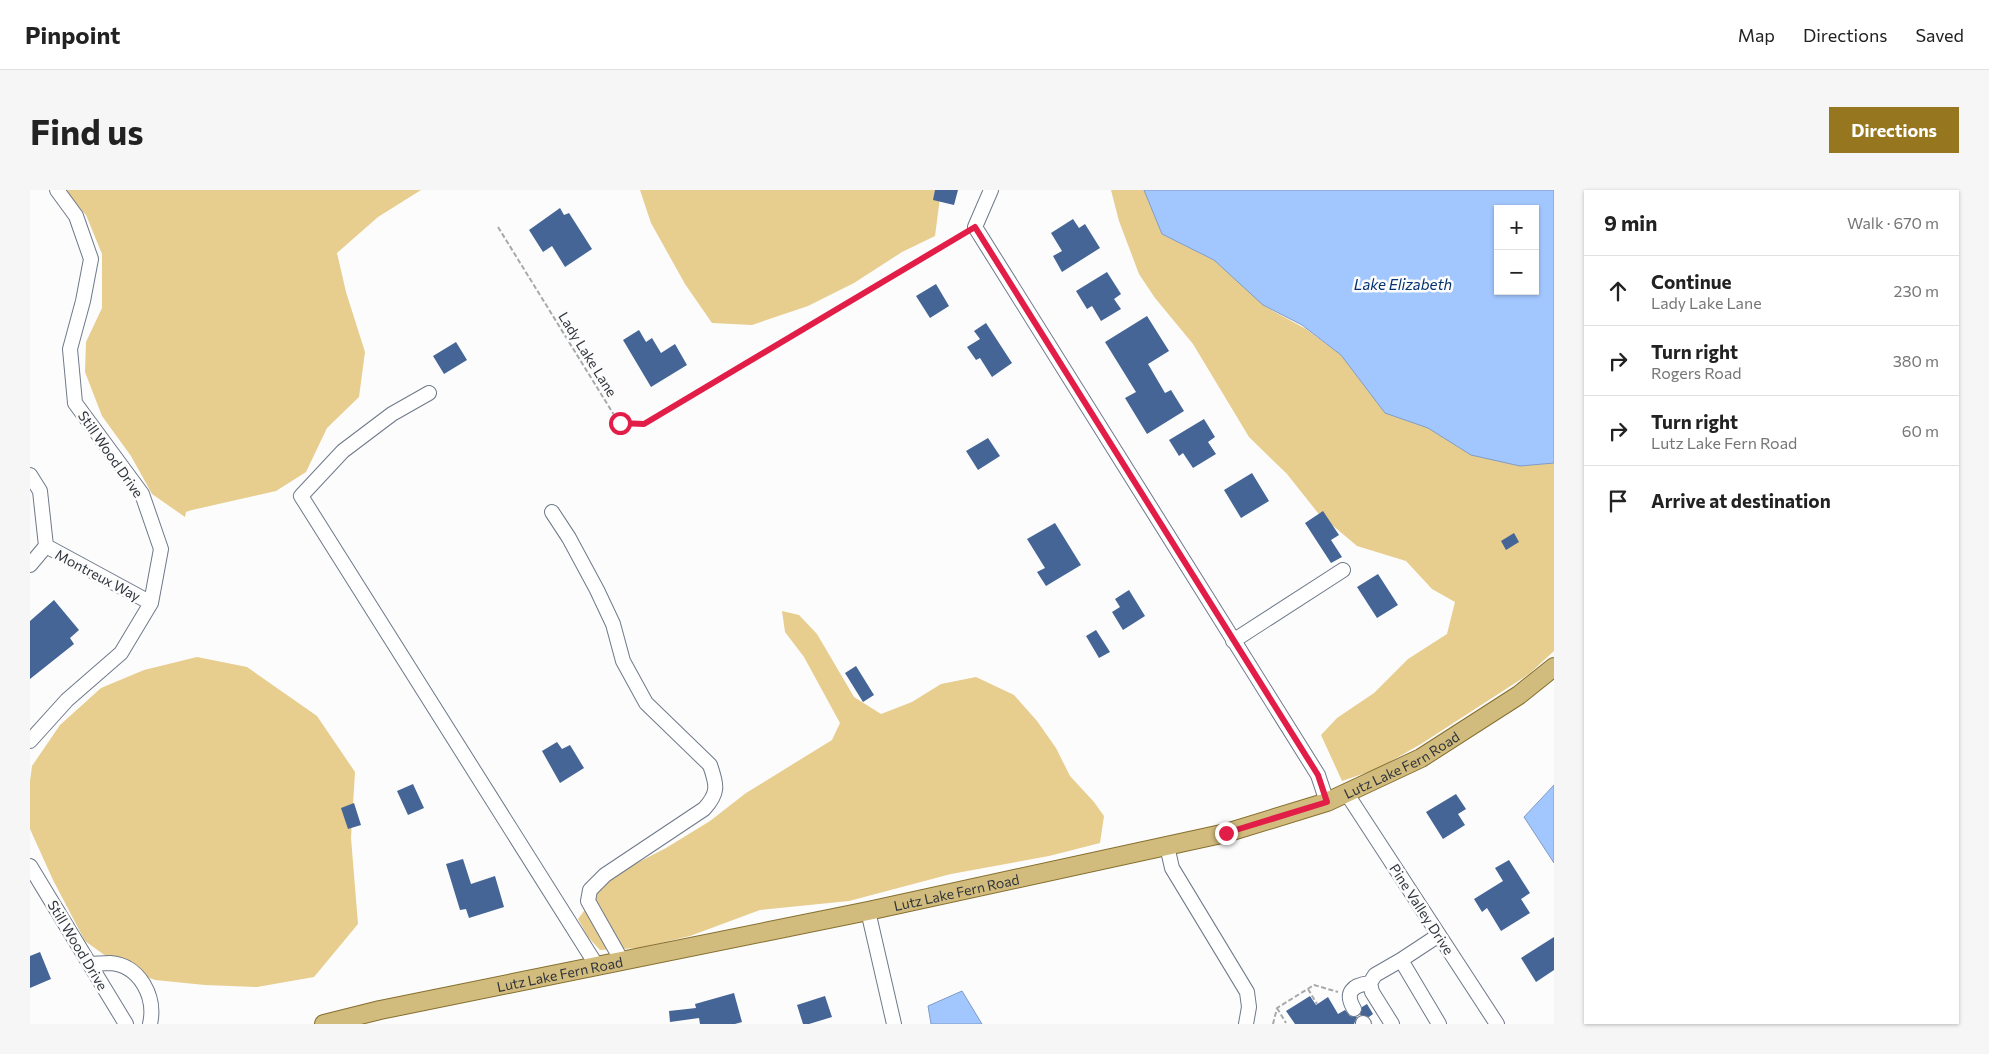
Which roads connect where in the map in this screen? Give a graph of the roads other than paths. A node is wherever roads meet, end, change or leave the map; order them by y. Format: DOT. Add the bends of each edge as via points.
graph roads {
  1 [pos="57,190"];
  2 [pos="991,190"];
  3 [pos="429,393"];
  4 [pos="30,475"];
  5 [pos="552,512"];
  6 [pos="46,546"];
  7 [pos="30,565"];
  8 [pos="1343,570"];
  9 [pos="151,603"];
  10 [pos="1233,641"];
  11 [pos="1554,667"];
  12 [pos="30,740"];
  13 [pos="1347,794"];
  14 [pos="1327,802"];
  15 [pos="1167,846"];
  16 [pos="30,866"];
  17 [pos="868,911"];
  18 [pos="1439,935"];
  19 [pos="1401,960"];
  20 [pos="622,961"];
  21 [pos="90,964"];
  22 [pos="597,966"];
  23 [pos="1370,983"];
  24 [pos="1354,1009"];
  25 [pos="126,1024"];
  26 [pos="150,1024"];
  27 [pos="324,1024"];
  28 [pos="894,1024"];
  29 [pos="1246,1024"];
  30 [pos="1392,1024"];
  31 [pos="1439,1024"];
  32 [pos="1497,1024"];
  1 -- 9 [label="street, Still Wood Drive" via="76,216 91,259 70,349 74,402 142,494 161,549"];
  2 -- 10 [label="street" via="975,227"];
  3 -- 22 [label="street" via="392,414 343,451 301,496"];
  4 -- 6 [label="street" via="40,491"];
  5 -- 20 [label="street" via="597,590 613,624 623,661 646,703 710,765 716,790 713,800 704,809 605,875 590,890 588,901"];
  6 -- 7 [label="street"];
  6 -- 9 [label="street, Montreux Way"];
  8 -- 10 [label="street"];
  9 -- 12 [label="street, Still Wood Drive" via="121,653 67,700"];
  10 -- 14 [label="street" via="1318,775"];
  11 -- 13 [label="main road, Lutz Lake Fern Road" via="1520,696 1488,717 1421,758"];
  13 -- 14 [label="main road, Lutz Lake Fern Road"];
  13 -- 18 [label="street, Pine Valley Drive"];
  14 -- 15 [label="main road, Lutz Lake Fern Road" via="1226,833"];
  15 -- 17 [label="main road, Lutz Lake Fern Road"];
  15 -- 29 [label="street" via="1172,868 1247,992"];
  16 -- 21 [label="street, Still Wood Drive"];
  17 -- 20 [label="main road, Lutz Lake Fern Road"];
  17 -- 28 [label="street"];
  18 -- 19 [label="street"];
  18 -- 32 [label="street, Pine Valley Drive"];
  19 -- 23 [label="street" via="1375,975"];
  19 -- 31 [label="street"];
  20 -- 22 [label="main road, Lutz Lake Fern Road"];
  21 -- 25 [label="street, Still Wood Drive"];
  21 -- 26 [label="street" via="110,963 128,968 144,984 150,999"];
  22 -- 27 [label="main road, Lutz Lake Fern Road"];
  23 -- 24 [label="street" via="1352,989 1349,1001"];
  23 -- 30 [label="street"];
}
